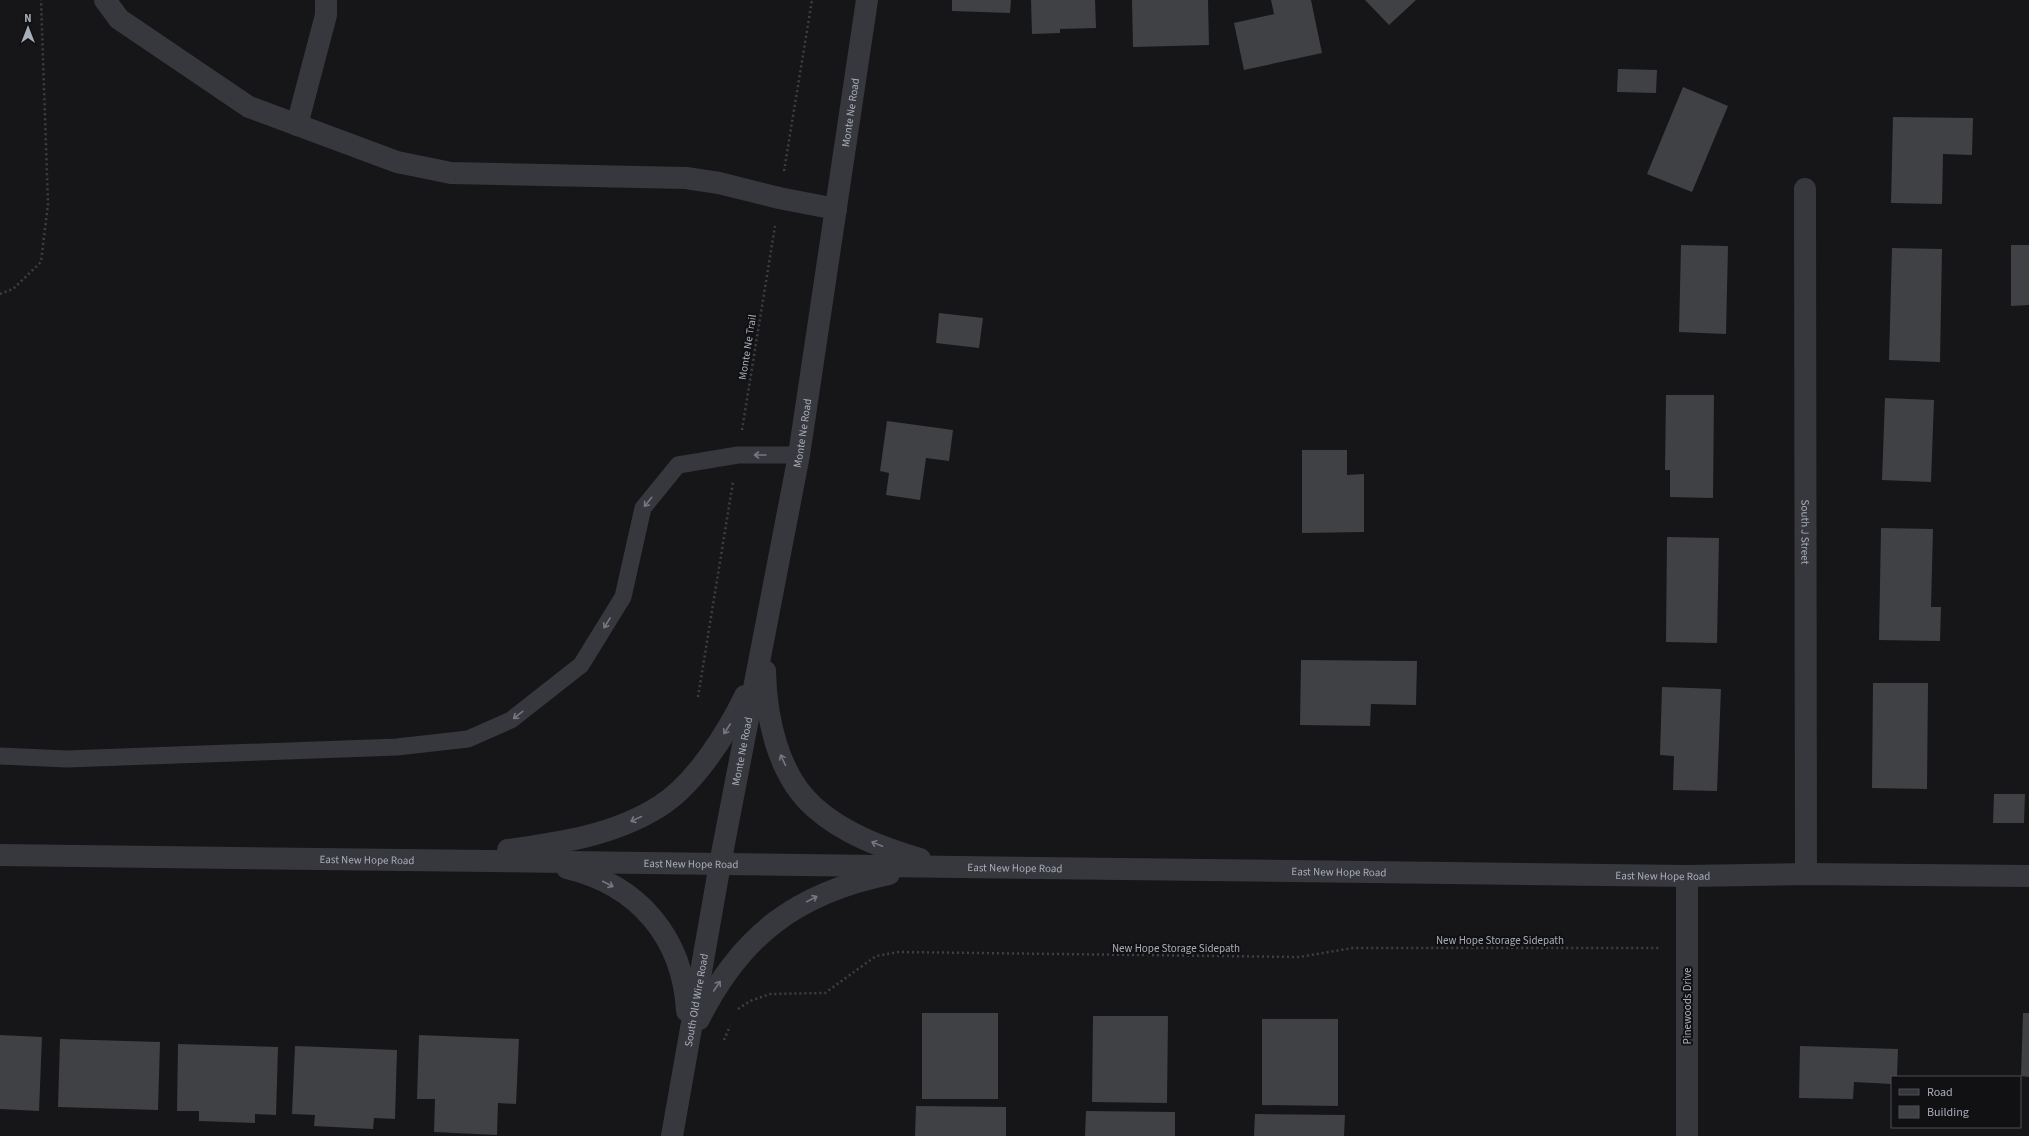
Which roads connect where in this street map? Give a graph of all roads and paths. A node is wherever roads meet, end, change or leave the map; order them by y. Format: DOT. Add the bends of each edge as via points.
graph roads {
  1 [pos="41,0"];
  2 [pos="105,0"];
  3 [pos="326,0"];
  4 [pos="812,0"];
  5 [pos="867,0"];
  6 [pos="297,125"];
  7 [pos="1805,189"];
  8 [pos="779,198"];
  9 [pos="836,209"];
  10 [pos="0,294"];
  11 [pos="738,455"];
  12 [pos="799,455"];
  13 [pos="768,612"];
  14 [pos="763,642"];
  15 [pos="698,697"];
  16 [pos="0,756"];
  17 [pos="0,855"];
  18 [pos="427,860"];
  19 [pos="530,862"];
  20 [pos="720,864"];
  21 [pos="954,866"];
  22 [pos="1806,874"];
  23 [pos="1687,876"];
  24 [pos="2029,876"];
  25 [pos="1665,948"];
  26 [pos="735,1012"];
  27 [pos="733,1019"];
  28 [pos="724,1040"];
  29 [pos="688,1046"];
  30 [pos="672,1136"];
  31 [pos="1687,1136"];
  1 -- 10 [label="path" via="48,204 41,262 13,289"];
  2 -- 6 [label="street" via="119,19 249,107"];
  3 -- 6 [label="street" via="326,15"];
  4 -- 8 [label="path, Monte Ne Trail"];
  5 -- 9 [label="street, Monte Ne Road"];
  6 -- 8 [label="street" via="397,162 451,173 686,178 719,183"];
  7 -- 22 [label="street, South J Street"];
  8 -- 9 [label="street"];
  8 -- 11 [label="path, Monte Ne Trail"];
  9 -- 12 [label="street, Monte Ne Road"];
  12 -- 11 [label="lane, one-way"];
  11 -- 15 [label="path, Monte Ne Trail"];
  11 -- 16 [label="lane, one-way" via="678,465 643,508 623,597 581,664 511,720 468,739 389,748 67,759"];
  12 -- 13 [label="street, Monte Ne Road"];
  13 -- 14 [label="street, Monte Ne Road"];
  21 -- 13 [label="street, one-way" via="899,853 851,832 814,807 801,793 781,757 770,719 765,664"];
  14 -- 18 [label="street, one-way" via="747,691 734,719 699,768 660,806 636,820 576,839"];
  14 -- 20 [label="street, Monte Ne Road"];
  17 -- 18 [label="street, East New Hope Road"];
  18 -- 19 [label="street, East New Hope Road"];
  19 -- 20 [label="street, East New Hope Road"];
  19 -- 29 [label="street, one-way" via="572,869 592,876 612,886 646,911 672,946 683,978"];
  20 -- 21 [label="street, East New Hope Road"];
  20 -- 29 [label="street, South Old Wire Road"];
  21 -- 23 [label="street, East New Hope Road"];
  29 -- 21 [label="street, one-way" via="711,995 725,974 762,934 787,913 811,899 862,880"];
  22 -- 23 [label="street, East New Hope Road"];
  22 -- 24 [label="street, East New Hope Road"];
  23 -- 31 [label="street, Pinewoods Drive"];
  25 -- 26 [label="path, New Hope Storage Sidepath" via="1353,948 1298,957 899,952 876,956 825,993 770,994 750,1001"];
  27 -- 28 [label="path"];
  29 -- 30 [label="street, South Old Wire Road"];
}
